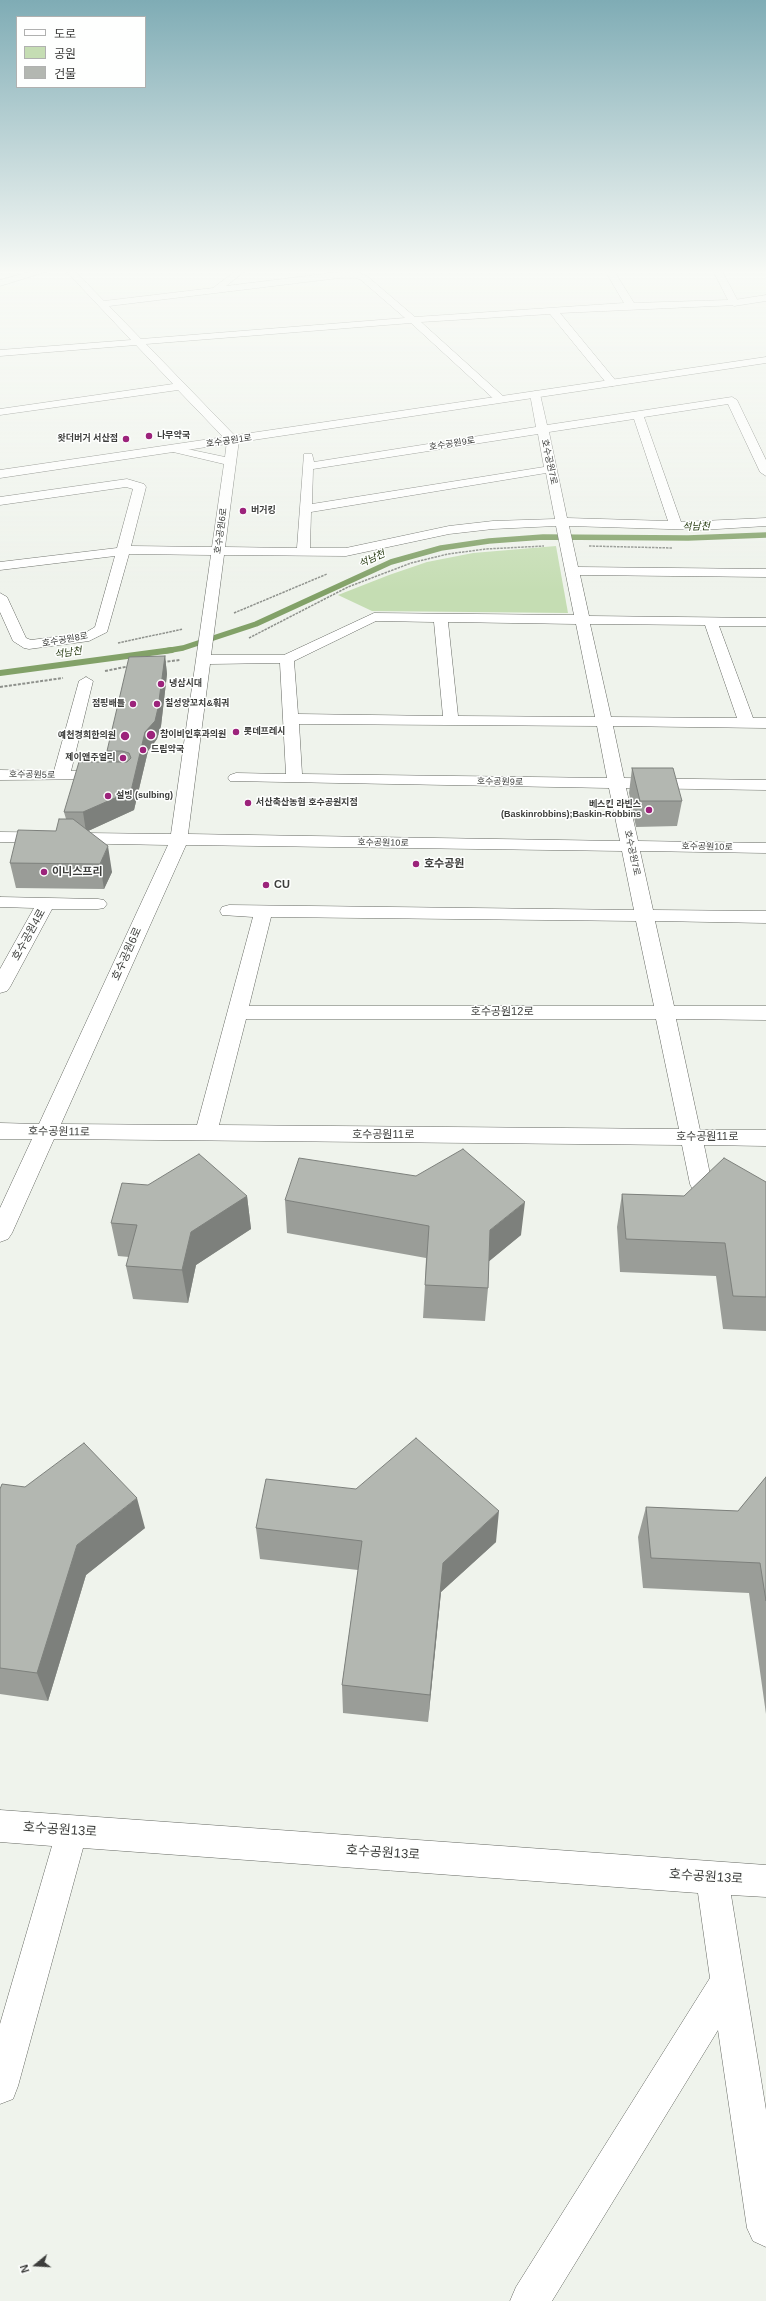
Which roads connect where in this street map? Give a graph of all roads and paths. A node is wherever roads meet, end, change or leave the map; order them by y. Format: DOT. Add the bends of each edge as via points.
graph roads {
  1 [pos="172,376"];
  2 [pos="474,376"];
  3 [pos="607,376"];
  4 [pos="651,376"];
  5 [pos="612,382"];
  6 [pos="181,386"];
  7 [pos="535,394"];
  8 [pos="500,400"];
  9 [pos="0,412"];
  10 [pos="638,415"];
  11 [pos="543,430"];
  12 [pos="233,440"];
  13 [pos="173,449"];
  14 [pos="230,462"];
  15 [pos="551,469"];
  16 [pos="766,472"];
  17 [pos="0,474"];
  18 [pos="0,501"];
  19 [pos="306,509"];
  20 [pos="766,522"];
  21 [pos="676,525"];
  22 [pos="563,526"];
  23 [pos="567,546"];
  24 [pos="219,550"];
  25 [pos="123,551"];
  26 [pos="303,551"];
  27 [pos="0,566"];
  28 [pos="572,571"];
  29 [pos="766,574"];
  30 [pos="0,597"];
  31 [pos="441,618"];
  32 [pos="582,618"];
  33 [pos="710,621"];
  34 [pos="766,622"];
  35 [pos="288,659"];
  36 [pos="204,660"];
  37 [pos="86,681"];
  38 [pos="291,719"];
  39 [pos="451,720"];
  40 [pos="604,721"];
  41 [pos="748,722"];
  42 [pos="766,723"];
  43 [pos="0,775"];
  44 [pos="61,776"];
  45 [pos="124,776"];
  46 [pos="236,778"];
  47 [pos="294,778"];
  48 [pos="617,784"];
  49 [pos="766,785"];
  50 [pos="0,838"];
  51 [pos="179,840"];
  52 [pos="630,846"];
  53 [pos="766,848"];
  54 [pos="0,902"];
  55 [pos="46,903"];
  56 [pos="98,904"];
  57 [pos="229,911"];
  58 [pos="263,912"];
  59 [pos="645,915"];
  60 [pos="766,917"];
  61 [pos="0,987"];
  62 [pos="237,1012"];
  63 [pos="666,1013"];
  64 [pos="766,1013"];
  65 [pos="0,1132"];
  66 [pos="46,1132"];
  67 [pos="206,1133"];
  68 [pos="692,1137"];
  69 [pos="766,1138"];
  70 [pos="701,1184"];
  71 [pos="0,1233"];
  72 [pos="0,1826"];
  73 [pos="72,1831"];
  74 [pos="712,1877"];
  75 [pos="766,1881"];
  76 [pos="728,1982"];
  77 [pos="0,2086"];
  78 [pos="766,2228"];
  79 [pos="530,2301"];
  1 -- 6 [label="street"];
  2 -- 8 [label="street"];
  3 -- 5 [label="street"];
  4 -- 5 [label="street, 호수공원1로"];
  5 -- 7 [label="street, 호수공원1로"];
  6 -- 9 [label="street"];
  6 -- 12 [label="street"];
  7 -- 8 [label="street, 호수공원1로"];
  7 -- 11 [label="street, 호수공원7로"];
  8 -- 12 [label="street, 호수공원1로"];
  10 -- 11 [label="street, 호수공원9로"];
  10 -- 16 [label="street, 호수공원9로" via="732,400"];
  10 -- 21 [label="street"];
  11 -- 15 [label="street, 호수공원7로"];
  11 -- 19 [label="street, 호수공원9로" via="308,461"];
  12 -- 13 [label="street, 호수공원1로"];
  12 -- 14 [label="street, 호수공원6로"];
  13 -- 14 [label="street"];
  13 -- 17 [label="street, 호수공원1로"];
  14 -- 24 [label="street, 호수공원6로"];
  15 -- 19 [label="street"];
  15 -- 22 [label="street, 호수공원7로"];
  18 -- 25 [label="street, 호수공원8로" via="127,483 140,487"];
  19 -- 26 [label="street, 호수공원9로"];
  20 -- 21 [label="street" via="708,526"];
  21 -- 22 [label="street"];
  22 -- 23 [label="street, 호수공원7로"];
  22 -- 26 [label="street" via="493,525 449,530 346,552"];
  23 -- 28 [label="street, 호수공원7로"];
  23 -- 36 [label="path" via="486,549 448,554 411,563 348,587"];
  24 -- 25 [label="street"];
  24 -- 26 [label="street"];
  24 -- 36 [label="street, 호수공원6로"];
  25 -- 27 [label="street"];
  25 -- 30 [label="street, 호수공원8로" via="102,630 89,637 29,645 20,640"];
  28 -- 29 [label="street"];
  28 -- 32 [label="street, 호수공원7로"];
  31 -- 32 [label="street"];
  31 -- 35 [label="street" via="374,617"];
  31 -- 39 [label="street"];
  32 -- 33 [label="street"];
  32 -- 40 [label="street, 호수공원7로"];
  33 -- 34 [label="street"];
  33 -- 41 [label="street"];
  35 -- 36 [label="street"];
  35 -- 38 [label="street"];
  36 -- 51 [label="street, 호수공원6로"];
  37 -- 44 [label="street, 호수공원5로"];
  38 -- 39 [label="street"];
  38 -- 47 [label="street"];
  39 -- 40 [label="street"];
  40 -- 41 [label="street"];
  40 -- 48 [label="street, 호수공원7로"];
  41 -- 42 [label="street"];
  43 -- 44 [label="street, 호수공원5로"];
  44 -- 45 [label="street"];
  46 -- 47 [label="street, 호수공원9로"];
  47 -- 48 [label="street, 호수공원9로"];
  48 -- 49 [label="street, 호수공원9로"];
  48 -- 52 [label="street, 호수공원7로"];
  50 -- 51 [label="street, 호수공원10로"];
  51 -- 52 [label="street, 호수공원10로"];
  51 -- 66 [label="street, 호수공원6로"];
  52 -- 53 [label="street, 호수공원10로"];
  52 -- 59 [label="street, 호수공원7로"];
  54 -- 55 [label="street, 호수공원4로"];
  55 -- 56 [label="street, 호수공원4로"];
  55 -- 61 [label="street, 호수공원4로"];
  57 -- 58 [label="street"];
  58 -- 59 [label="street"];
  58 -- 62 [label="street"];
  59 -- 60 [label="street"];
  59 -- 63 [label="street, 호수공원7로"];
  62 -- 63 [label="street, 호수공원12로"];
  62 -- 67 [label="street"];
  63 -- 64 [label="street, 호수공원12로"];
  63 -- 68 [label="street, 호수공원7로"];
  65 -- 66 [label="street, 호수공원11로"];
  66 -- 67 [label="street, 호수공원11로"];
  66 -- 71 [label="street, 호수공원6로"];
  67 -- 68 [label="street, 호수공원11로"];
  68 -- 69 [label="street, 호수공원11로"];
  68 -- 70 [label="street, 호수공원7로"];
  72 -- 73 [label="street, 호수공원13로"];
  73 -- 74 [label="street, 호수공원13로"];
  73 -- 77 [label="street"];
  74 -- 75 [label="street, 호수공원13로"];
  74 -- 76 [label="street"];
  76 -- 78 [label="street"];
  76 -- 79 [label="street"];
}
